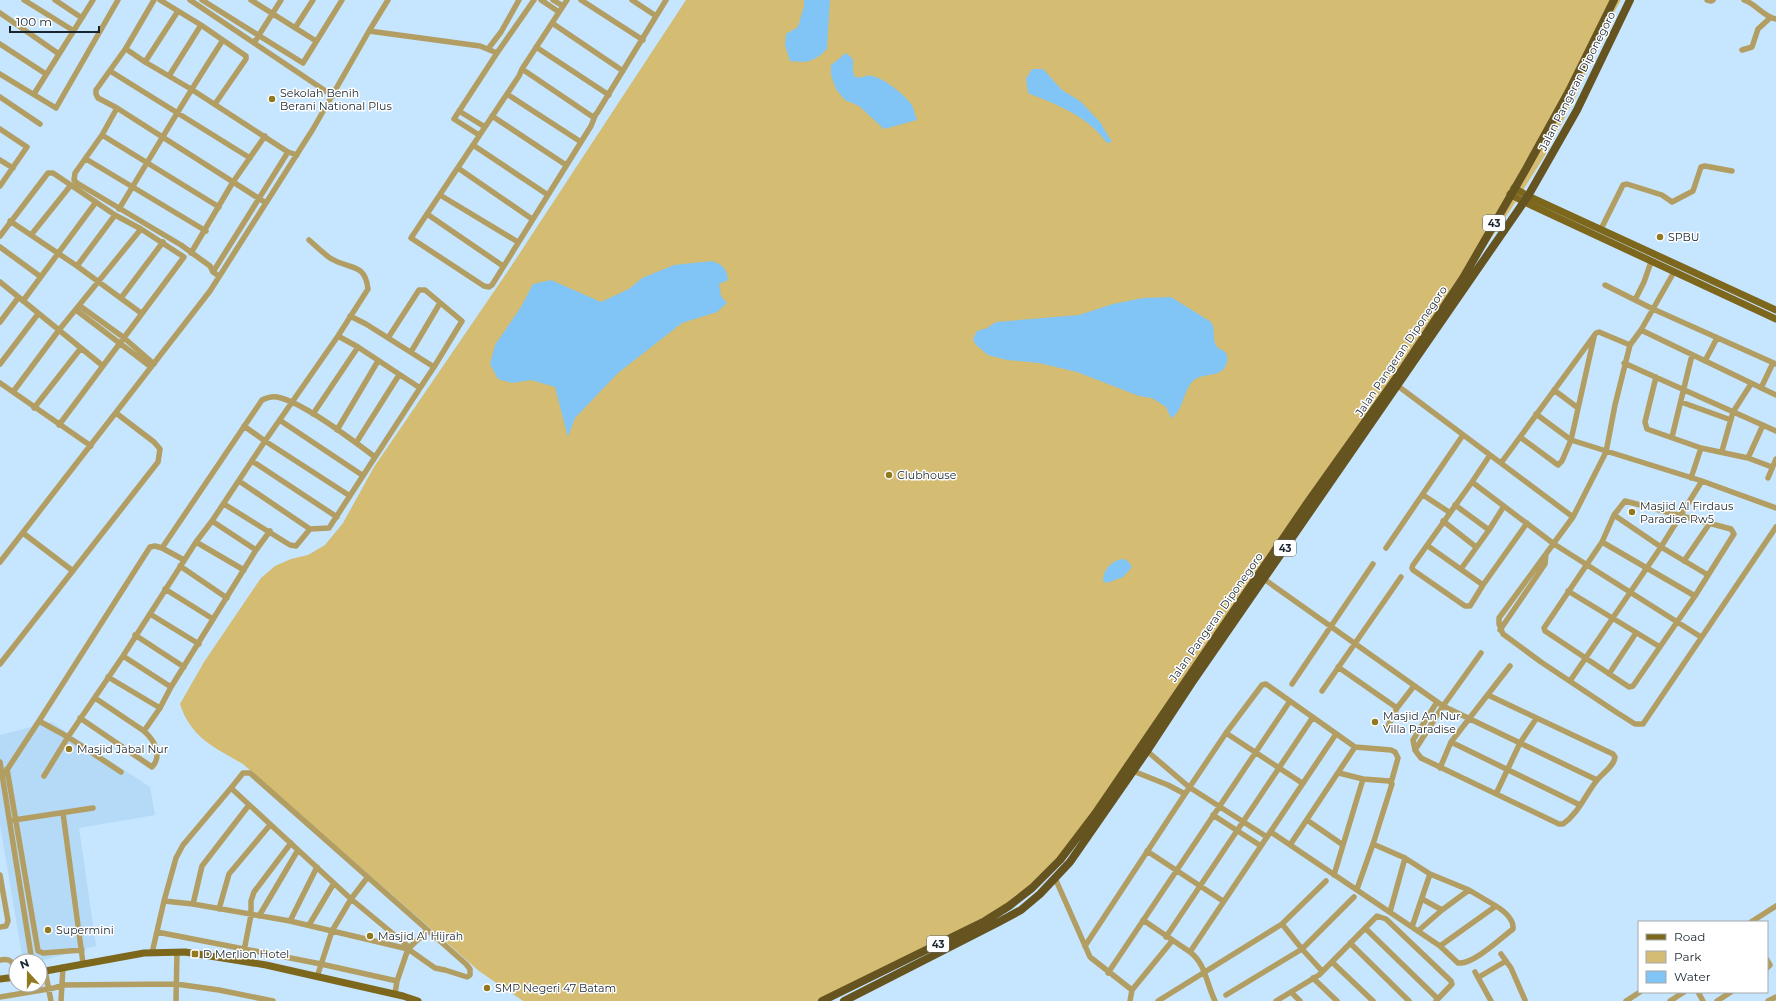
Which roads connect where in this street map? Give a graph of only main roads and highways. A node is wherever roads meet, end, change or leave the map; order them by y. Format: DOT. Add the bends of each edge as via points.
graph roads {
  1 [pos="1614,0"];
  2 [pos="1630,0"];
  3 [pos="1512,191"];
  4 [pos="1526,199"];
  5 [pos="1617,237"];
  6 [pos="1614,244"];
  7 [pos="1776,310"];
  8 [pos="1776,319"];
  9 [pos="48,970"];
  10 [pos="418,1001"];
  11 [pos="822,1001"];
  12 [pos="844,1001"];
  1 -- 3 [label="highway, Jalan Pangeran Diponegoro / 43" via="1569,91"];
  2 -- 4 [label="highway, Jalan Pangeran Diponegoro / 43" via="1578,108"];
  3 -- 4 [label="main road"];
  3 -- 11 [label="highway, Jalan Pangeran Diponegoro / 43" via="1463,278 1404,367 1095,814 1060,860 1032,888 985,921"];
  4 -- 5 [label="main road"];
  4 -- 6 [label="main road"];
  4 -- 12 [label="highway, Jalan Pangeran Diponegoro / 43" via="1070,862 1040,894 1015,913"];
  5 -- 6 [label="main road"];
  5 -- 7 [label="main road"];
  6 -- 8 [label="main road"];
  9 -- 10 [label="main road" via="152,953 177,952 317,977"];
}
